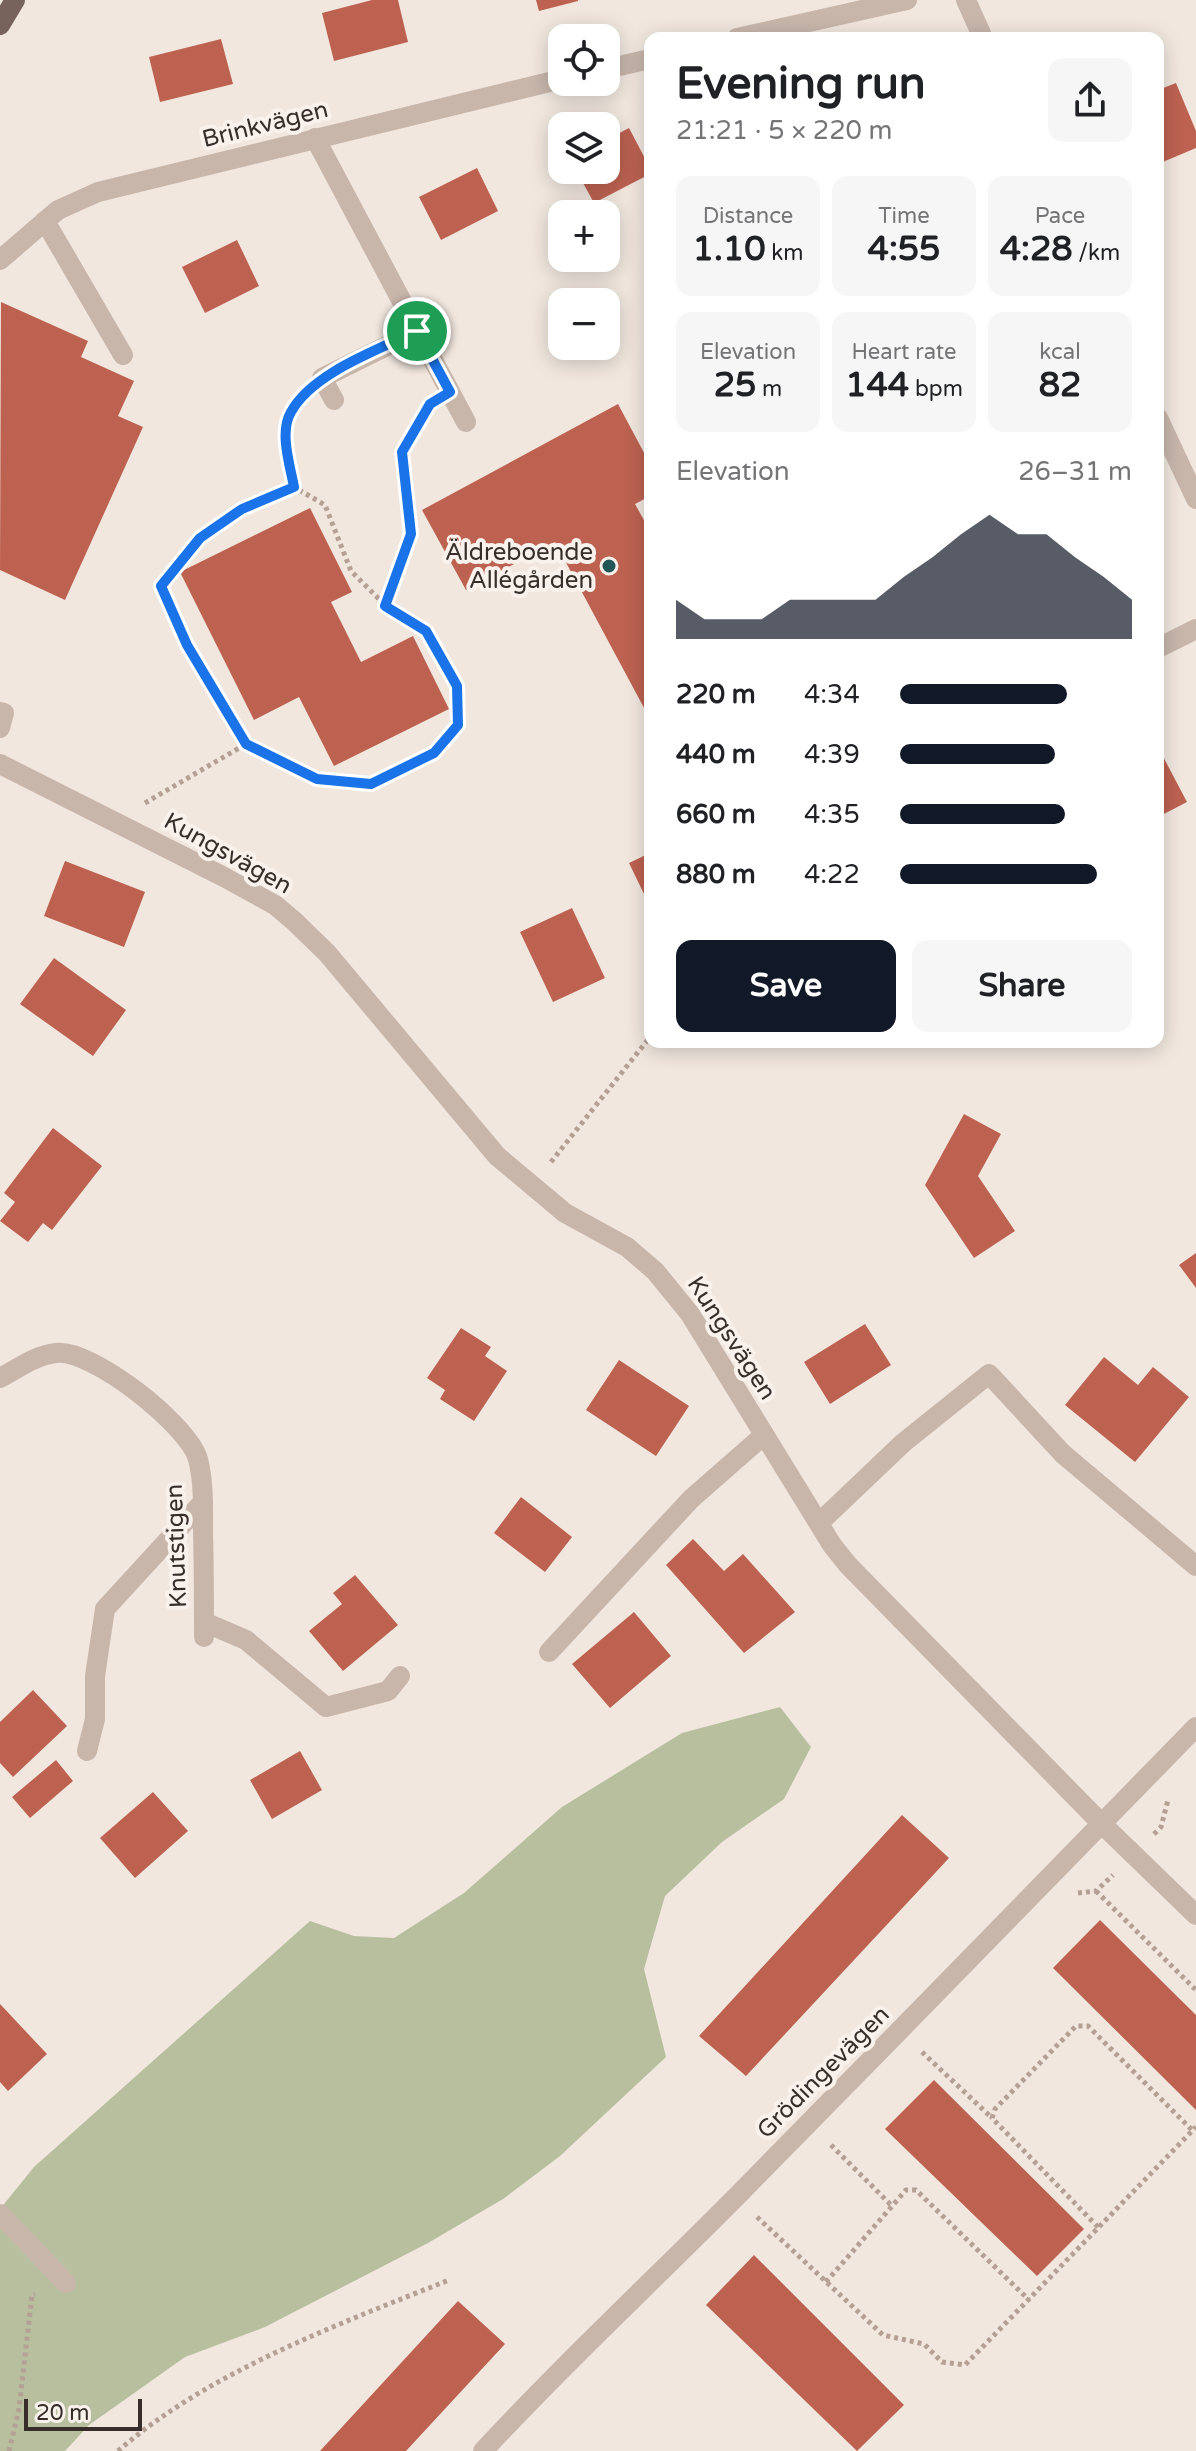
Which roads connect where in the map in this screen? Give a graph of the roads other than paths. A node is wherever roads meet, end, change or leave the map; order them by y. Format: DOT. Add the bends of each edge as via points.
graph roads {
  1 [pos="15,0"];
  2 [pos="907,0"];
  3 [pos="966,0"];
  4 [pos="0,25"];
  5 [pos="764,32"];
  6 [pos="980,32"];
  7 [pos="644,60"];
  8 [pos="620,66"];
  9 [pos="548,82"];
  10 [pos="315,138"];
  11 [pos="45,221"];
  12 [pos="0,260"];
  13 [pos="417,331"];
  14 [pos="123,355"];
  15 [pos="334,400"];
  16 [pos="466,422"];
  17 [pos="1164,431"];
  18 [pos="1196,499"];
  19 [pos="1196,629"];
  20 [pos="1164,645"];
  21 [pos="0,712"];
  22 [pos="0,728"];
  23 [pos="0,764"];
  24 [pos="0,1378"];
  25 [pos="764,1435"];
  26 [pos="203,1502"];
  27 [pos="819,1523"];
  28 [pos="1196,1566"];
  29 [pos="549,1652"];
  30 [pos="400,1676"];
  31 [pos="1196,1727"];
  32 [pos="87,1751"];
  33 [pos="1102,1824"];
  34 [pos="1196,1915"];
  35 [pos="0,2214"];
  36 [pos="66,2283"];
  37 [pos="483,2451"];
  1 -- 4 [label="main road"];
  2 -- 5 [label="street"];
  3 -- 6 [label="street"];
  7 -- 8 [label="street"];
  9 -- 10 [label="street, Brinkvägen"];
  10 -- 11 [label="street, Brinkvägen" via="98,192"];
  10 -- 13 [label="street"];
  11 -- 12 [label="street, Brinkvägen"];
  11 -- 14 [label="street"];
  13 -- 15 [label="street" via="322,378"];
  13 -- 16 [label="street"];
  17 -- 18 [label="street"];
  19 -- 20 [label="street"];
  21 -- 22 [label="street"];
  23 -- 25 [label="street, Kungsvägen" via="224,877 294,921 327,953 497,1156 590,1230 627,1247 655,1271 690,1314"];
  24 -- 26 [label="street, Knutstigen" via="58,1352 84,1358 116,1377 192,1443"];
  25 -- 27 [label="street, Kungsvägen"];
  25 -- 29 [label="street" via="691,1499"];
  26 -- 30 [label="street, Knutstigen" via="204,1630 246,1640 326,1707 388,1691"];
  26 -- 32 [label="street" via="105,1609"];
  27 -- 28 [label="street" via="903,1443 989,1374 1063,1454"];
  27 -- 33 [label="street, Kungsvägen" via="848,1565"];
  31 -- 33 [label="street, Grödingevägen"];
  33 -- 34 [label="street, Kungsvägen"];
  33 -- 37 [label="street, Grödingevägen"];
  35 -- 36 [label="street"];
}
